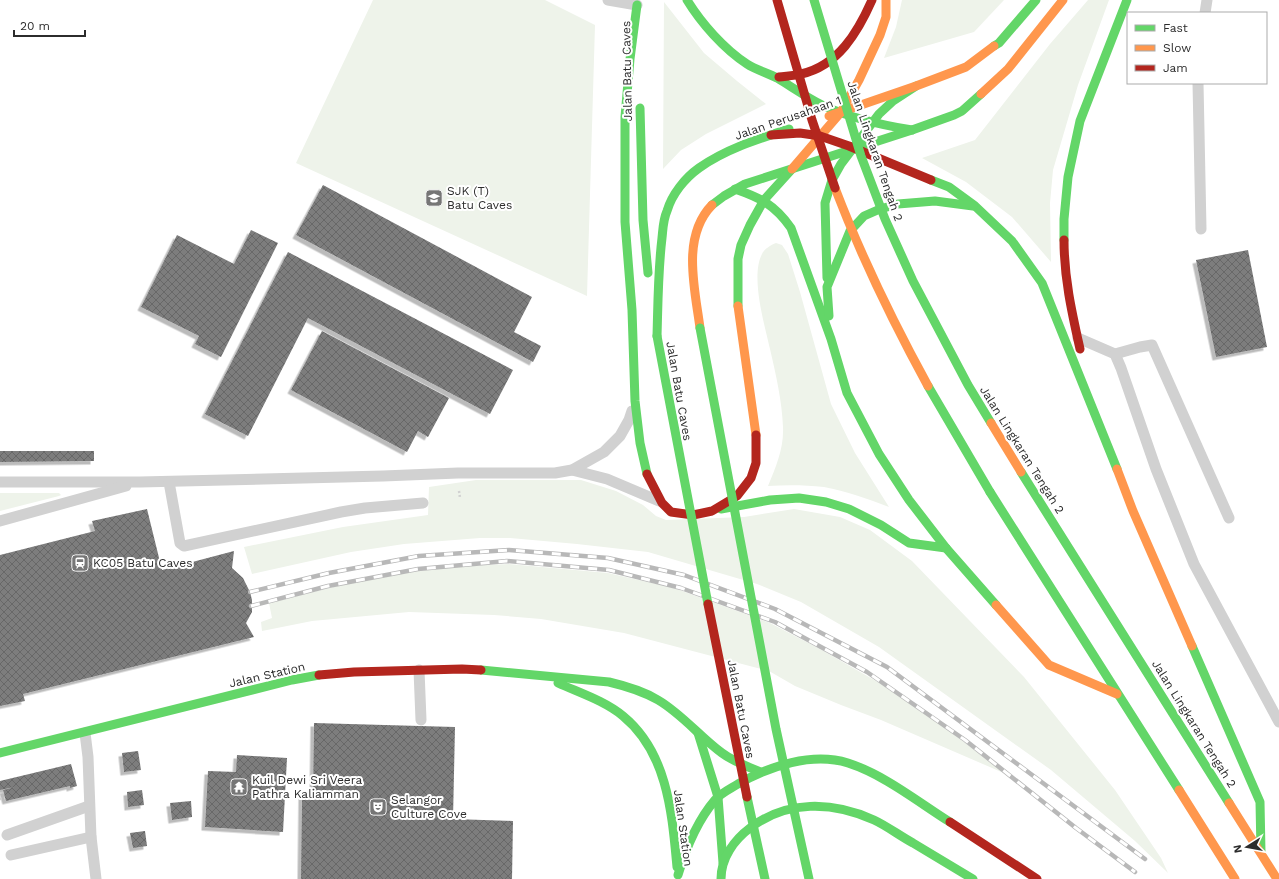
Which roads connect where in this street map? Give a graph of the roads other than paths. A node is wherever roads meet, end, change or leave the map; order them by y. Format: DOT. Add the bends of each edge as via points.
graph roads {
  1 [pos="608,0"];
  2 [pos="687,0"];
  3 [pos="777,0"];
  4 [pos="814,0"];
  5 [pos="872,0"];
  6 [pos="886,0"];
  7 [pos="1036,0"];
  8 [pos="1063,0"];
  9 [pos="1127,0"];
  10 [pos="1207,0"];
  11 [pos="637,2"];
  12 [pos="1205,12"];
  13 [pos="639,69"];
  14 [pos="775,77"];
  15 [pos="1198,84"];
  16 [pos="916,86"];
  17 [pos="639,101"];
  18 [pos="841,112"];
  19 [pos="872,122"];
  20 [pos="912,130"];
  21 [pos="771,135"];
  22 [pos="820,136"];
  23 [pos="854,148"];
  24 [pos="792,169"];
  25 [pos="734,189"];
  26 [pos="764,200"];
  27 [pos="975,206"];
  28 [pos="1201,229"];
  29 [pos="828,287"];
  30 [pos="657,336"];
  31 [pos="1078,338"];
  32 [pos="831,339"];
  33 [pos="1115,354"];
  34 [pos="635,400"];
  35 [pos="1094,410"];
  36 [pos="572,470"];
  37 [pos="0,482"];
  38 [pos="140,482"];
  39 [pos="169,482"];
  40 [pos="422,503"];
  41 [pos="662,503"];
  42 [pos="712,510"];
  43 [pos="1229,518"];
  44 [pos="0,521"];
  45 [pos="946,548"];
  46 [pos="419,670"];
  47 [pos="546,677"];
  48 [pos="1117,694"];
  49 [pos="421,720"];
  50 [pos="1279,722"];
  51 [pos="86,732"];
  52 [pos="698,733"];
  53 [pos="0,753"];
  54 [pos="761,772"];
  55 [pos="718,797"];
  56 [pos="90,806"];
  57 [pos="7,835"];
  58 [pos="91,837"];
  59 [pos="1261,852"];
  60 [pos="11,855"];
  61 [pos="723,863"];
  62 [pos="678,877"];
  63 [pos="96,879"];
  64 [pos="721,879"];
  65 [pos="765,879"];
  66 [pos="809,879"];
  67 [pos="973,879"];
  68 [pos="1037,879"];
  69 [pos="1235,879"];
  70 [pos="1277,879"];
  1 -- 11 [label="lane"];
  2 -- 14 [label="main road" via="719,39 748,64"];
  3 -- 48 [label="main road, bridge" via="823,154 854,235 911,355 958,441"];
  4 -- 59 [label="main road, Jalan Lingkaran Tengah 2, bridge" via="862,156 885,219 910,274 968,385"];
  5 -- 14 [label="main road" via="855,34 834,57 802,74"];
  6 -- 18 [label="main road" via="886,17 880,35"];
  7 -- 16 [label="main road, Jalan Perusahaan 1" via="999,43 966,67"];
  8 -- 20 [label="main road" via="1008,69 968,106 954,115"];
  9 -- 31 [label="main road" via="1080,121 1068,177 1064,219 1064,262"];
  10 -- 12 [label="lane"];
  11 -- 13 [label="main road, Jalan Batu Caves"];
  11 -- 34 [label="main road" via="625,125 625,222 632,310"];
  14 -- 18 [label="main road" via="823,106"];
  15 -- 28 [label="lane"];
  16 -- 18 [label="main road, Jalan Perusahaan 1"];
  16 -- 19 [label="main road" via="893,101"];
  17 -- 30 [label="main road, Jalan Batu Caves" via="643,220"];
  18 -- 19 [label="main road"];
  18 -- 21 [label="main road, Jalan Perusahaan 1"];
  18 -- 22 [label="main road"];
  19 -- 20 [label="main road"];
  19 -- 23 [label="main road"];
  20 -- 23 [label="main road"];
  21 -- 22 [label="main road" via="800,133"];
  21 -- 30 [label="main road, Jalan Perusahaan 1" via="718,156 698,168 670,202 664,219 659,253"];
  22 -- 23 [label="main road"];
  22 -- 24 [label="main road"];
  23 -- 24 [label="main road"];
  23 -- 27 [label="main road" via="950,187"];
  23 -- 29 [label="main road" via="832,180 825,203"];
  24 -- 25 [label="main road"];
  24 -- 26 [label="main road"];
  25 -- 26 [label="main road"];
  25 -- 66 [label="main road, bridge" via="706,212 697,233 693,264 700,328 776,729"];
  26 -- 32 [label="main road" via="784,217 791,228"];
  26 -- 42 [label="main road" via="741,245 738,259 737,302 757,439 756,462 751,478 737,496"];
  27 -- 29 [label="main road" via="935,201 898,204 864,216 850,231"];
  27 -- 35 [label="main road" via="1012,241 1042,283"];
  29 -- 32 [label="main road"];
  30 -- 65 [label="main road, Jalan Batu Caves, bridge" via="741,769"];
  31 -- 33 [label="lane"];
  31 -- 35 [label="main road"];
  32 -- 45 [label="main road" via="847,393 878,454"];
  33 -- 43 [label="lane" via="1152,345"];
  33 -- 50 [label="lane" via="1156,469 1194,564"];
  34 -- 36 [label="lane" via="629,420 620,436 604,452"];
  34 -- 41 [label="main road" via="647,474"];
  35 -- 59 [label="main road" via="1133,511 1260,802"];
  36 -- 39 [label="lane" via="556,474 458,472"];
  36 -- 41 [label="lane" via="607,479"];
  37 -- 38 [label="lane"];
  38 -- 39 [label="lane"];
  38 -- 44 [label="lane"];
  39 -- 40 [label="lane" via="180,543 184,546 341,512"];
  41 -- 42 [label="main road" via="671,512 693,515"];
  42 -- 45 [label="main road" via="770,500 812,500 849,509 909,542"];
  45 -- 48 [label="main road" via="1049,665"];
  46 -- 47 [label="main road, Jalan Station" via="462,669"];
  46 -- 49 [label="lane"];
  46 -- 51 [label="main road, Jalan Station" via="354,672 292,680"];
  47 -- 52 [label="main road, Jalan Station" via="609,682 630,687 658,700"];
  47 -- 62 [label="main road, Jalan Station" via="596,700 623,716 642,736 664,780 670,805"];
  48 -- 69 [label="main road"];
  51 -- 53 [label="main road, Jalan Station"];
  51 -- 56 [label="lane"];
  52 -- 54 [label="main road" via="723,754"];
  52 -- 55 [label="main road, Jalan Station"];
  54 -- 55 [label="main road, Jalan Batu Caves"];
  54 -- 68 [label="main road, Jalan Batu Caves" via="817,759 846,763 866,770"];
  55 -- 61 [label="main road, Jalan Station"];
  55 -- 62 [label="main road, Jalan Batu Caves" via="698,823 688,844"];
  56 -- 57 [label="lane"];
  56 -- 58 [label="lane"];
  58 -- 60 [label="lane"];
  58 -- 63 [label="lane"];
  59 -- 70 [label="main road, Jalan Lingkaran Tengah 2"];
  61 -- 64 [label="main road"];
  61 -- 67 [label="main road" via="734,843 747,829 775,813 791,807 808,806 856,813 874,820"];
}
